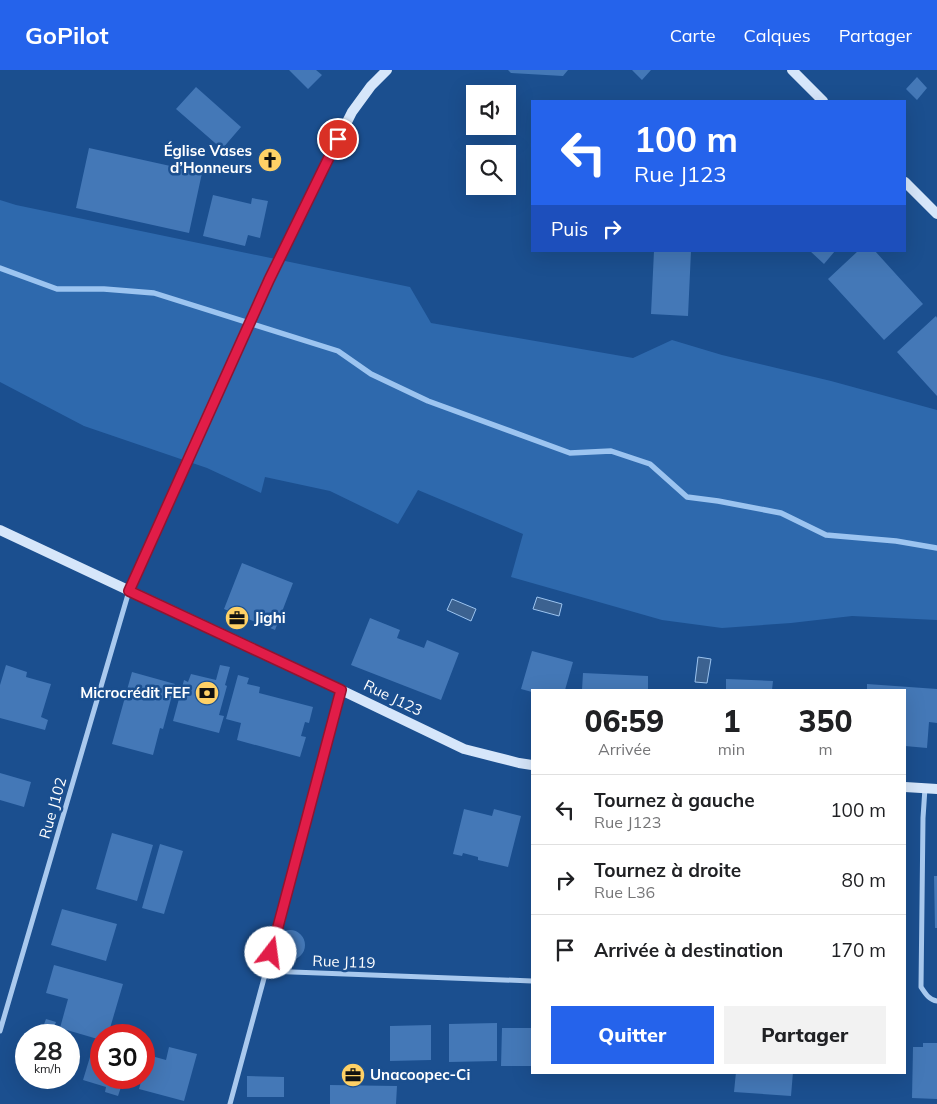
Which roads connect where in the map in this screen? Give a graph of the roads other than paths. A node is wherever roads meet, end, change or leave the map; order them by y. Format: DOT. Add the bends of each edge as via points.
graph roads {
  1 [pos="387,70"];
  2 [pos="792,70"];
  3 [pos="823,100"];
  4 [pos="906,183"];
  5 [pos="937,214"];
  6 [pos="0,530"];
  7 [pos="129,591"];
  8 [pos="341,690"];
  9 [pos="531,765"];
  10 [pos="906,787"];
  11 [pos="925,788"];
  12 [pos="937,789"];
  13 [pos="266,971"];
  14 [pos="531,981"];
  15 [pos="937,1001"];
  16 [pos="0,1031"];
  17 [pos="230,1104"];
  1 -- 7 [label="street" via="348,120 269,280"];
  2 -- 3 [label="street"];
  4 -- 5 [label="street"];
  6 -- 7 [label="street, Rue J123"];
  7 -- 8 [label="street, Rue J123"];
  7 -- 16 [label="street, Rue J102"];
  8 -- 9 [label="street, Rue J123" via="464,749"];
  8 -- 13 [label="street"];
  10 -- 11 [label="street"];
  11 -- 12 [label="street"];
  11 -- 15 [label="street" via="921,987 926,995"];
  13 -- 14 [label="street, Rue J119"];
  13 -- 17 [label="street"];
}
